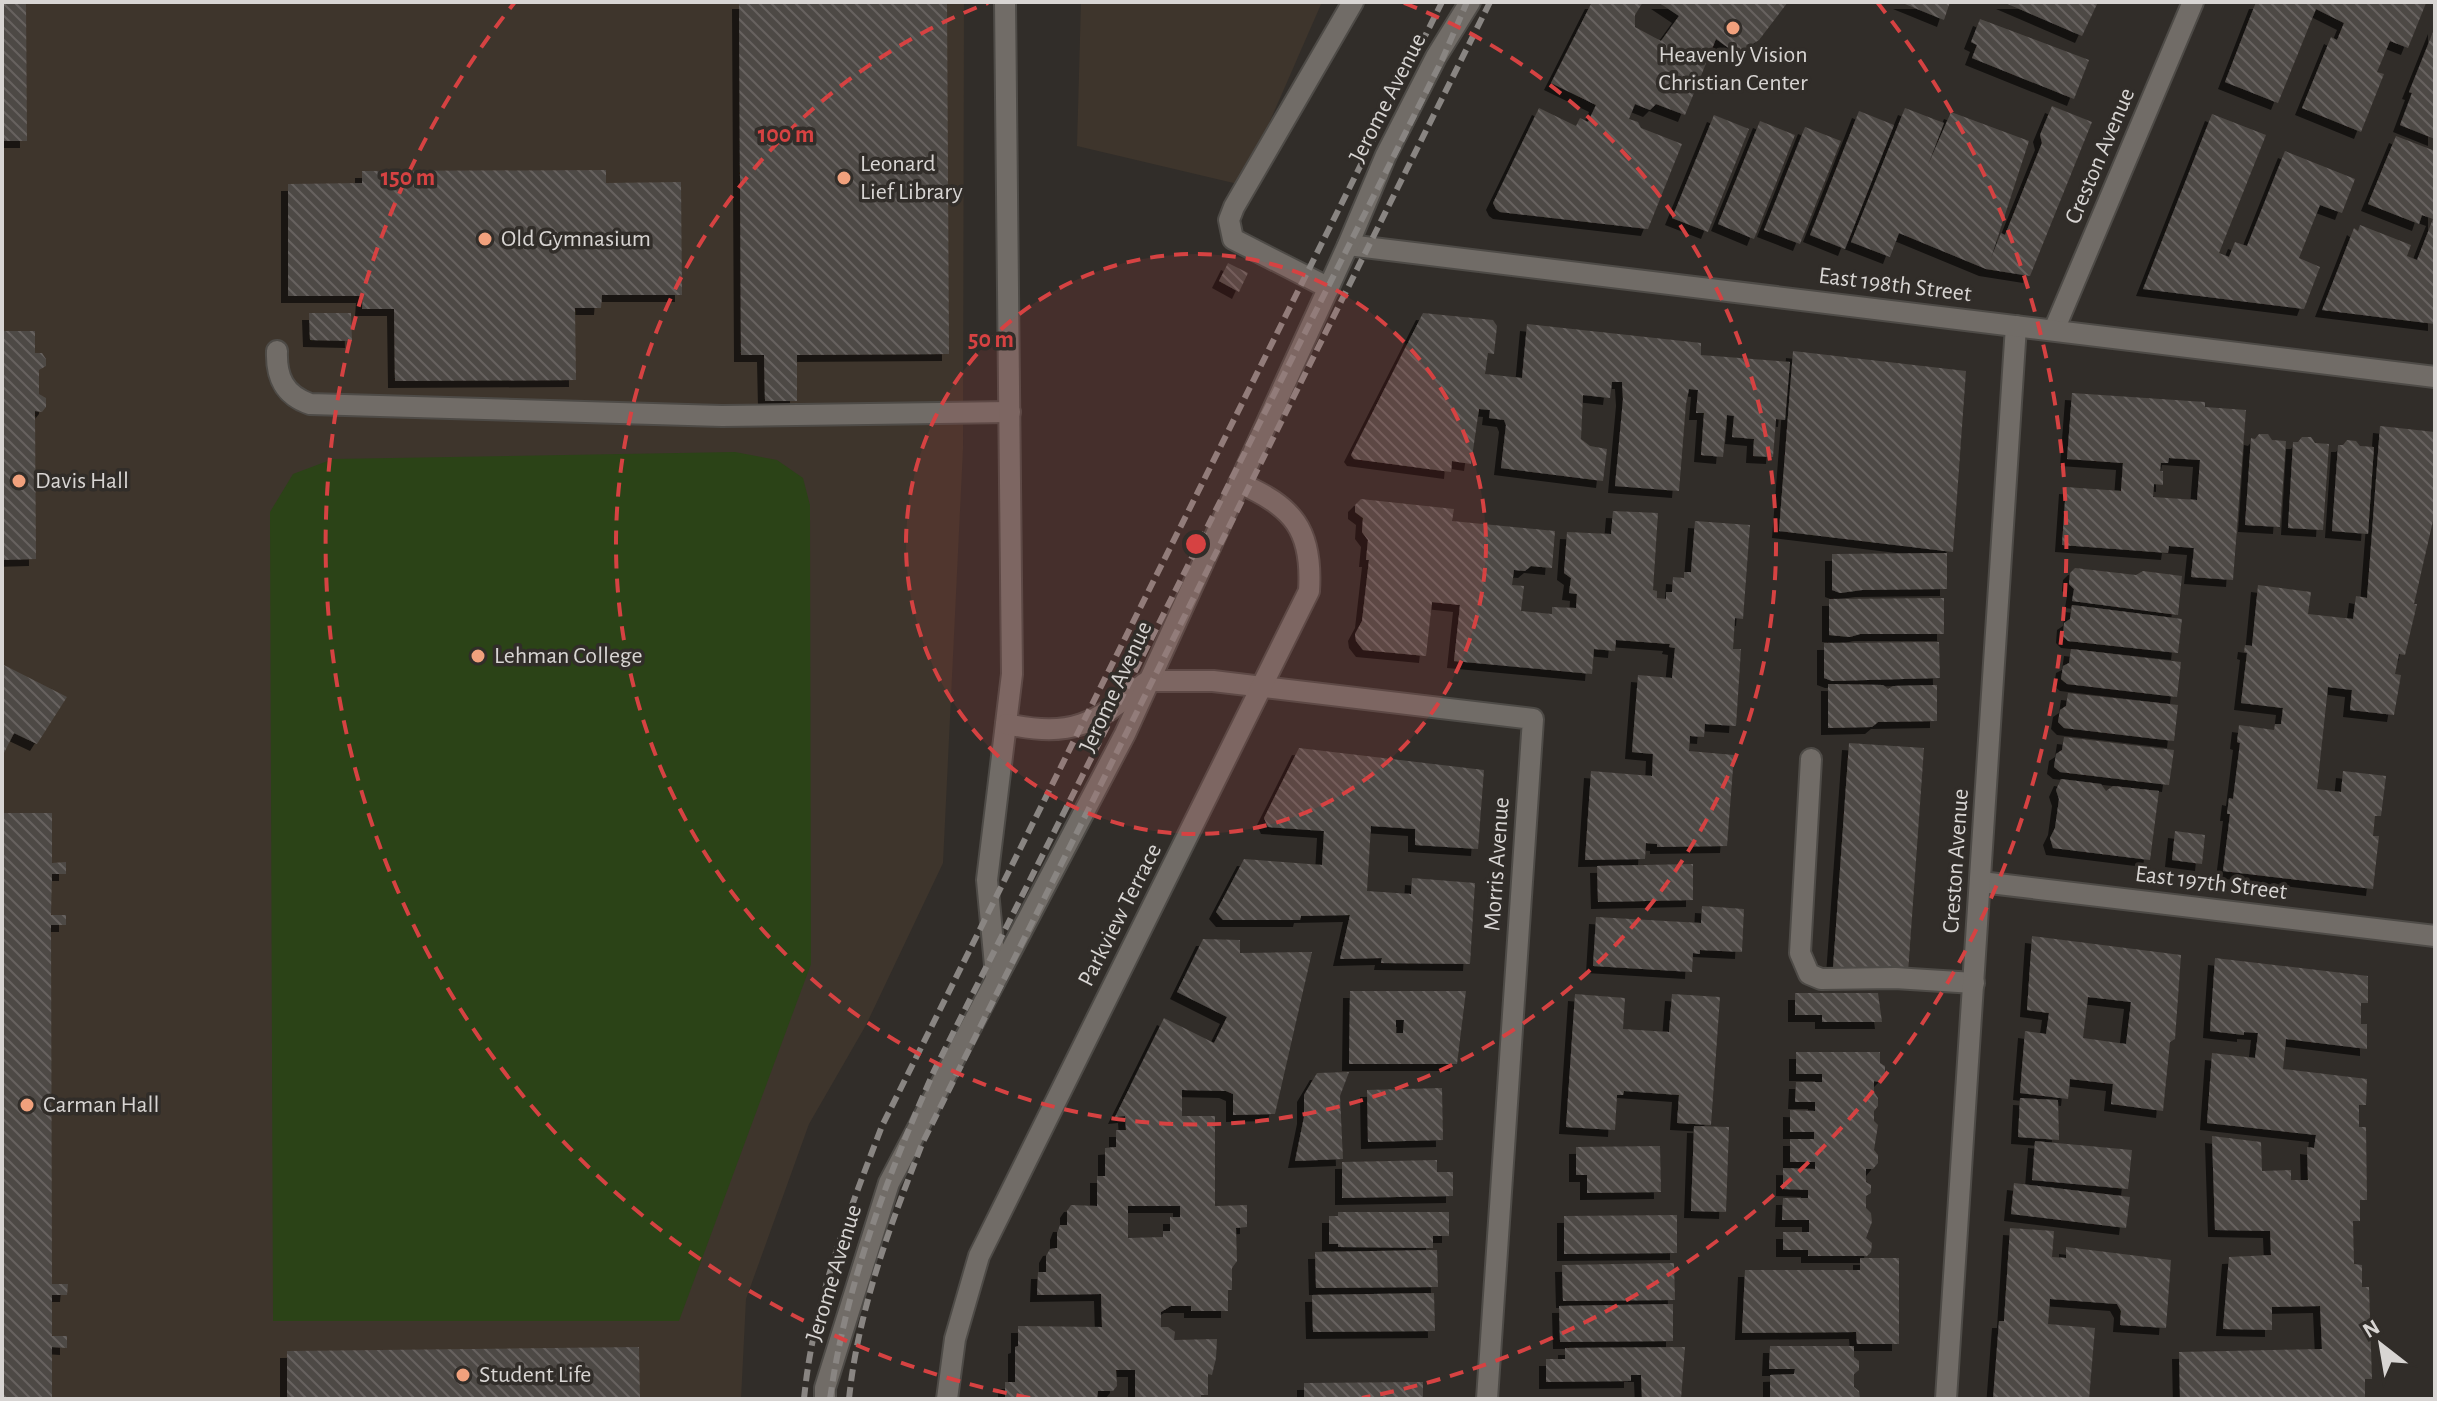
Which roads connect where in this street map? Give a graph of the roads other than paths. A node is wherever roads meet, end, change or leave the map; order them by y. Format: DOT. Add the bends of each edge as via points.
graph roads {
  1 [pos="1005,2"];
  2 [pos="1353,2"];
  3 [pos="1470,2"];
  4 [pos="2193,2"];
  5 [pos="1348,245"];
  6 [pos="1329,288"];
  7 [pos="2016,326"];
  8 [pos="2054,330"];
  9 [pos="277,351"];
  10 [pos="2435,377"];
  11 [pos="1010,412"];
  12 [pos="1239,483"];
  13 [pos="1149,681"];
  14 [pos="1263,687"];
  15 [pos="1006,724"];
  16 [pos="1811,759"];
  17 [pos="1981,882"];
  18 [pos="2435,936"];
  19 [pos="996,976"];
  20 [pos="1974,983"];
  21 [pos="825,1399"];
  22 [pos="947,1399"];
  23 [pos="1487,1399"];
  24 [pos="1946,1399"];
  1 -- 11 [label="street"];
  2 -- 6 [label="street" via="1229,220 1233,239"];
  3 -- 5 [label="street, Jerome Avenue" via="1386,155"];
  4 -- 8 [label="street, Creston Avenue"];
  5 -- 6 [label="street, Jerome Avenue"];
  5 -- 7 [label="street, East 198th Street"];
  6 -- 12 [label="street, Jerome Avenue"];
  7 -- 8 [label="street, East 198th Street"];
  7 -- 17 [label="street, Creston Avenue"];
  8 -- 10 [label="street, East 198th Street"];
  9 -- 11 [label="street" via="277,375 297,399 310,404 722,416"];
  11 -- 15 [label="street" via="1012,674"];
  12 -- 13 [label="street, Jerome Avenue"];
  12 -- 14 [label="street, Parkview Terrace" via="1285,509 1299,527 1311,567 1309,591"];
  13 -- 14 [label="street, Morris Avenue"];
  13 -- 15 [label="street" via="1109,712 1078,726 1042,732"];
  13 -- 19 [label="street, Jerome Avenue"];
  14 -- 22 [label="street, Parkview Terrace" via="979,1256 955,1339"];
  14 -- 23 [label="street, Morris Avenue" via="1533,719"];
  15 -- 19 [label="street" via="987,880"];
  16 -- 20 [label="street" via="1800,953 1809,974 1821,979"];
  17 -- 18 [label="street, East 197th Street"];
  17 -- 20 [label="street, Creston Avenue"];
  19 -- 21 [label="street, Jerome Avenue" via="889,1183"];
  20 -- 24 [label="street, Creston Avenue"];
}
